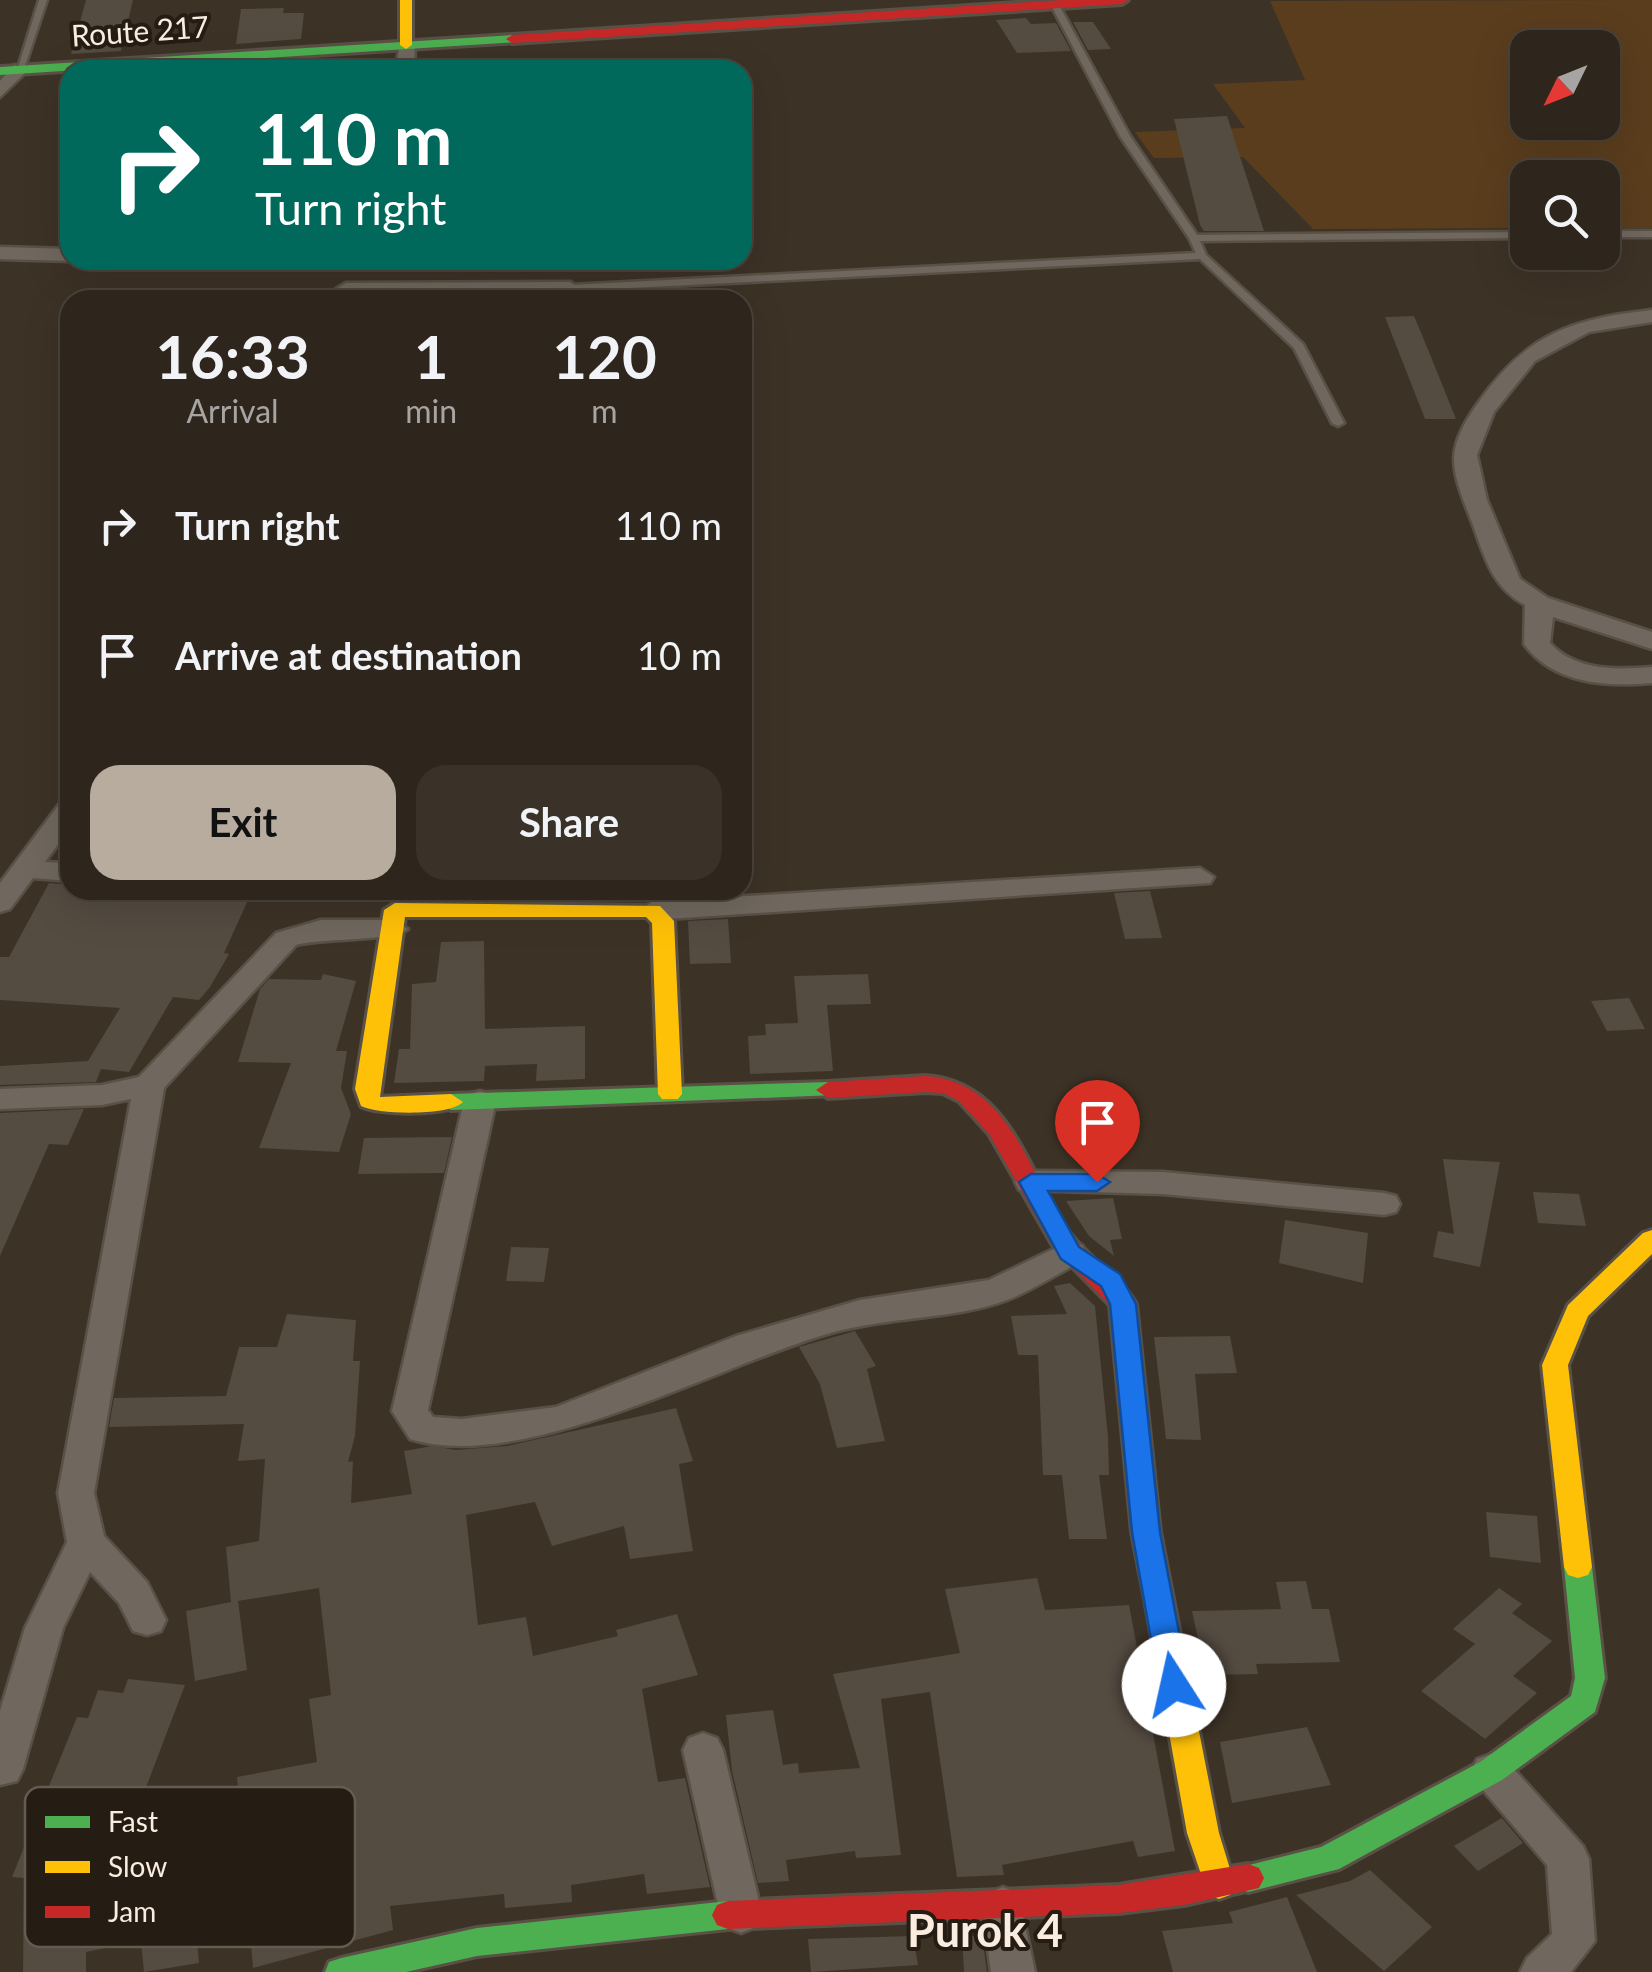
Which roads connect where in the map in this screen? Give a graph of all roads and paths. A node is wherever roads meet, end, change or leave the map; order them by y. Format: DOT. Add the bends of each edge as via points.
graph roads {
  1 [pos="44,0"];
  2 [pos="406,0"];
  3 [pos="1122,0"];
  4 [pos="1055,5"];
  5 [pos="406,44"];
  6 [pos="162,60"];
  7 [pos="405,60"];
  8 [pos="60,67"];
  9 [pos="10,70"];
  10 [pos="0,92"];
  11 [pos="1620,234"];
  12 [pos="1652,234"];
  13 [pos="1510,235"];
  14 [pos="1194,238"];
  15 [pos="0,254"];
  16 [pos="60,255"];
  17 [pos="1202,256"];
  18 [pos="637,290"];
  19 [pos="1652,316"];
  20 [pos="1338,423"];
  21 [pos="1537,602"];
  22 [pos="1652,641"];
  23 [pos="1652,675"];
  24 [pos="60,823"];
  25 [pos="29,869"];
  26 [pos="60,871"];
  27 [pos="1200,877"];
  28 [pos="0,903"];
  29 [pos="652,911"];
  30 [pos="393,929"];
  31 [pos="149,1086"];
  32 [pos="670,1094"];
  33 [pos="0,1099"];
  34 [pos="480,1101"];
  35 [pos="1031,1182"];
  36 [pos="1384,1204"];
  37 [pos="1652,1239"];
  38 [pos="1070,1253"];
  39 [pos="86,1542"];
  40 [pos="147,1620"];
  41 [pos="703,1750"];
  42 [pos="3,1769"];
  43 [pos="1490,1771"];
  44 [pos="1218,1885"];
  45 [pos="1002,1906"];
  46 [pos="740,1914"];
  47 [pos="341,1972"];
  48 [pos="1013,1972"];
  49 [pos="1542,1972"];
  1 -- 9 [label="lane"];
  2 -- 5 [label="street"];
  3 -- 4 [label="street, Route 217"];
  4 -- 5 [label="street, Route 217"];
  4 -- 14 [label="lane" via="1125,136"];
  5 -- 6 [label="street, Route 217"];
  5 -- 7 [label="street"];
  8 -- 9 [label="street, Route 217"];
  9 -- 10 [label="street"];
  11 -- 12 [label="lane"];
  13 -- 14 [label="lane"];
  14 -- 17 [label="lane"];
  15 -- 16 [label="street"];
  17 -- 18 [label="lane"];
  17 -- 20 [label="lane" via="1299,346"];
  19 -- 21 [label="street" via="1552,336 1513,369 1465,441 1467,480 1504,573"];
  21 -- 22 [label="street"];
  21 -- 23 [label="street" via="1542,652 1580,670"];
  24 -- 25 [label="street"];
  25 -- 26 [label="street"];
  25 -- 28 [label="street"];
  27 -- 29 [label="street"];
  29 -- 30 [label="street" via="395,910"];
  29 -- 32 [label="street" via="663,921"];
  30 -- 31 [label="street" via="321,929 286,938"];
  30 -- 34 [label="street" via="369,1101"];
  31 -- 33 [label="street"];
  31 -- 39 [label="street" via="76,1493"];
  32 -- 34 [label="street"];
  32 -- 35 [label="street" via="952,1086 973,1100"];
  34 -- 38 [label="street" via="410,1411 423,1430 560,1420 748,1345 860,1312 996,1291"];
  35 -- 36 [label="street" via="1163,1183"];
  35 -- 38 [label="street"];
  37 -- 43 [label="street" via="1578,1310 1554,1366 1590,1678 1584,1703"];
  38 -- 44 [label="street" via="1110,1280 1123,1304 1146,1532"];
  39 -- 40 [label="street" via="133,1593"];
  39 -- 42 [label="street" via="44,1628"];
  41 -- 46 [label="street"];
  43 -- 44 [label="street" via="1328,1858"];
  43 -- 49 [label="street" via="1568,1859 1574,1941"];
  44 -- 45 [label="street"];
  45 -- 46 [label="street"];
  45 -- 48 [label="street"];
  46 -- 47 [label="street" via="478,1942"];
}
